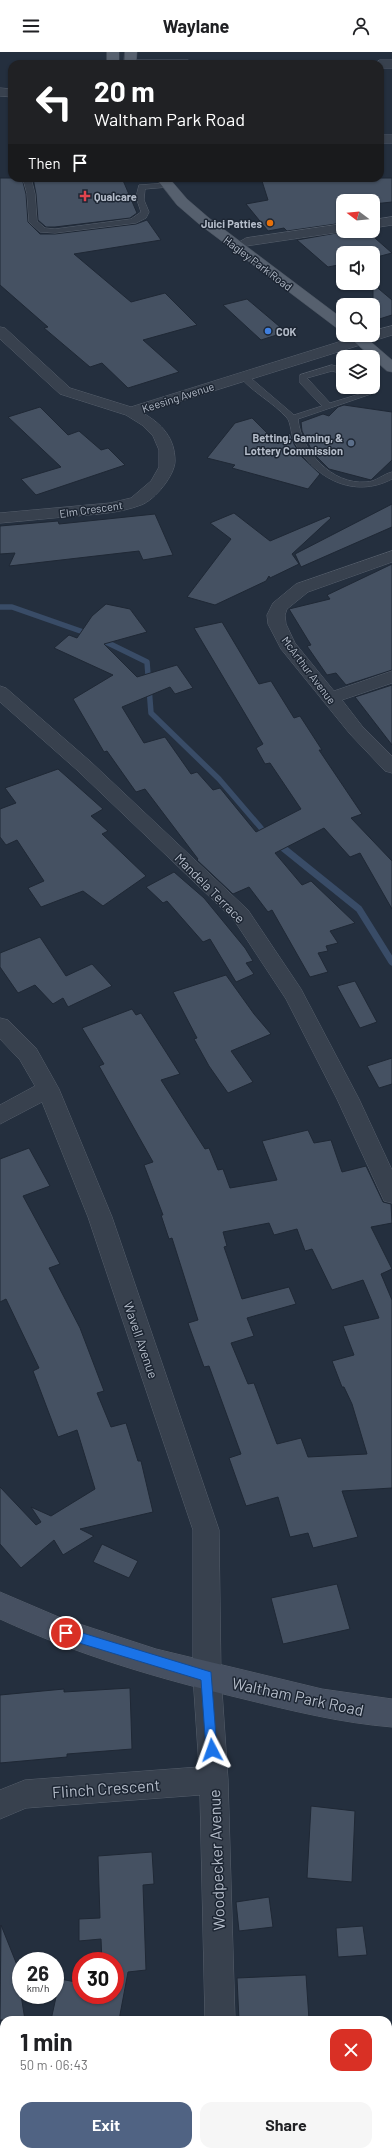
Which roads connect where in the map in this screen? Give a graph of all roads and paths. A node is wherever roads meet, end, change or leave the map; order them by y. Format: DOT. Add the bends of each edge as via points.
graph roads {
  1 [pos="28,182"];
  2 [pos="150,182"];
  3 [pos="171,182"];
  4 [pos="172,182"];
  5 [pos="392,221"];
  6 [pos="380,223"];
  7 [pos="336,229"];
  8 [pos="246,242"];
  9 [pos="336,307"];
  10 [pos="336,321"];
  11 [pos="392,330"];
  12 [pos="0,331"];
  13 [pos="380,333"];
  14 [pos="348,342"];
  15 [pos="371,342"];
  16 [pos="377,342"];
  17 [pos="392,350"];
  18 [pos="392,368"];
  19 [pos="336,369"];
  20 [pos="243,376"];
  21 [pos="367,394"];
  22 [pos="329,407"];
  23 [pos="131,412"];
  24 [pos="292,418"];
  25 [pos="392,475"];
  26 [pos="0,518"];
  27 [pos="392,556"];
  28 [pos="392,677"];
  29 [pos="0,692"];
  30 [pos="330,698"];
  31 [pos="392,767"];
  32 [pos="0,1026"];
  33 [pos="48,1089"];
  34 [pos="0,1115"];
  35 [pos="392,1194"];
  36 [pos="0,1605"];
  37 [pos="207,1676"];
  38 [pos="392,1713"];
  39 [pos="214,1780"];
  40 [pos="0,1805"];
  41 [pos="220,2016"];
  1 -- 2 [label="lane" via="33,222 43,230 55,231 133,221 143,216 145,212 141,203 140,183"];
  3 -- 10 [label="main road, Hagley Park Road" via="182,202 204,221"];
  4 -- 8 [label="main road, Hagley Park Road"];
  5 -- 6 [label="street"];
  7 -- 8 [label="street"];
  8 -- 9 [label="main road, Hagley Park Road"];
  11 -- 13 [label="street, Keesing Avenue"];
  12 -- 23 [label="street, Keesing Avenue" via="65,391"];
  14 -- 20 [label="street, Keesing Avenue"];
  15 -- 18 [label="main road"];
  16 -- 17 [label="main road"];
  19 -- 22 [label="lane" via="332,368 304,377 302,381"];
  20 -- 23 [label="street, Keesing Avenue"];
  20 -- 24 [label="lane"];
  21 -- 22 [label="lane"];
  22 -- 24 [label="lane"];
  23 -- 26 [label="street, Elm Crescent" via="160,434 167,450 167,467 157,484 137,501 110,508"];
  24 -- 25 [label="lane" via="292,429 301,446 323,472 340,481 361,486"];
  27 -- 30 [label="street, McArthur Avenue" via="302,588 280,607 276,615 277,624 287,645"];
  28 -- 30 [label="street"];
  29 -- 35 [label="street, Mandela Terrace" via="84,766 241,915 294,995 348,1099"];
  30 -- 31 [label="street, McArthur Avenue" via="356,730"];
  32 -- 33 [label="street, Wavell Avenue" via="28,1054"];
  33 -- 34 [label="street"];
  33 -- 37 [label="street, Wavell Avenue" via="100,1217 206,1530"];
  36 -- 37 [label="main road, Waltham Park Road" via="53,1629"];
  37 -- 38 [label="main road, Waltham Park Road" via="308,1700"];
  37 -- 39 [label="street, Woodpecker Avenue"];
  39 -- 40 [label="street, Flinch Crescent" via="25,1794"];
  39 -- 41 [label="street, Woodpecker Avenue"];
}
